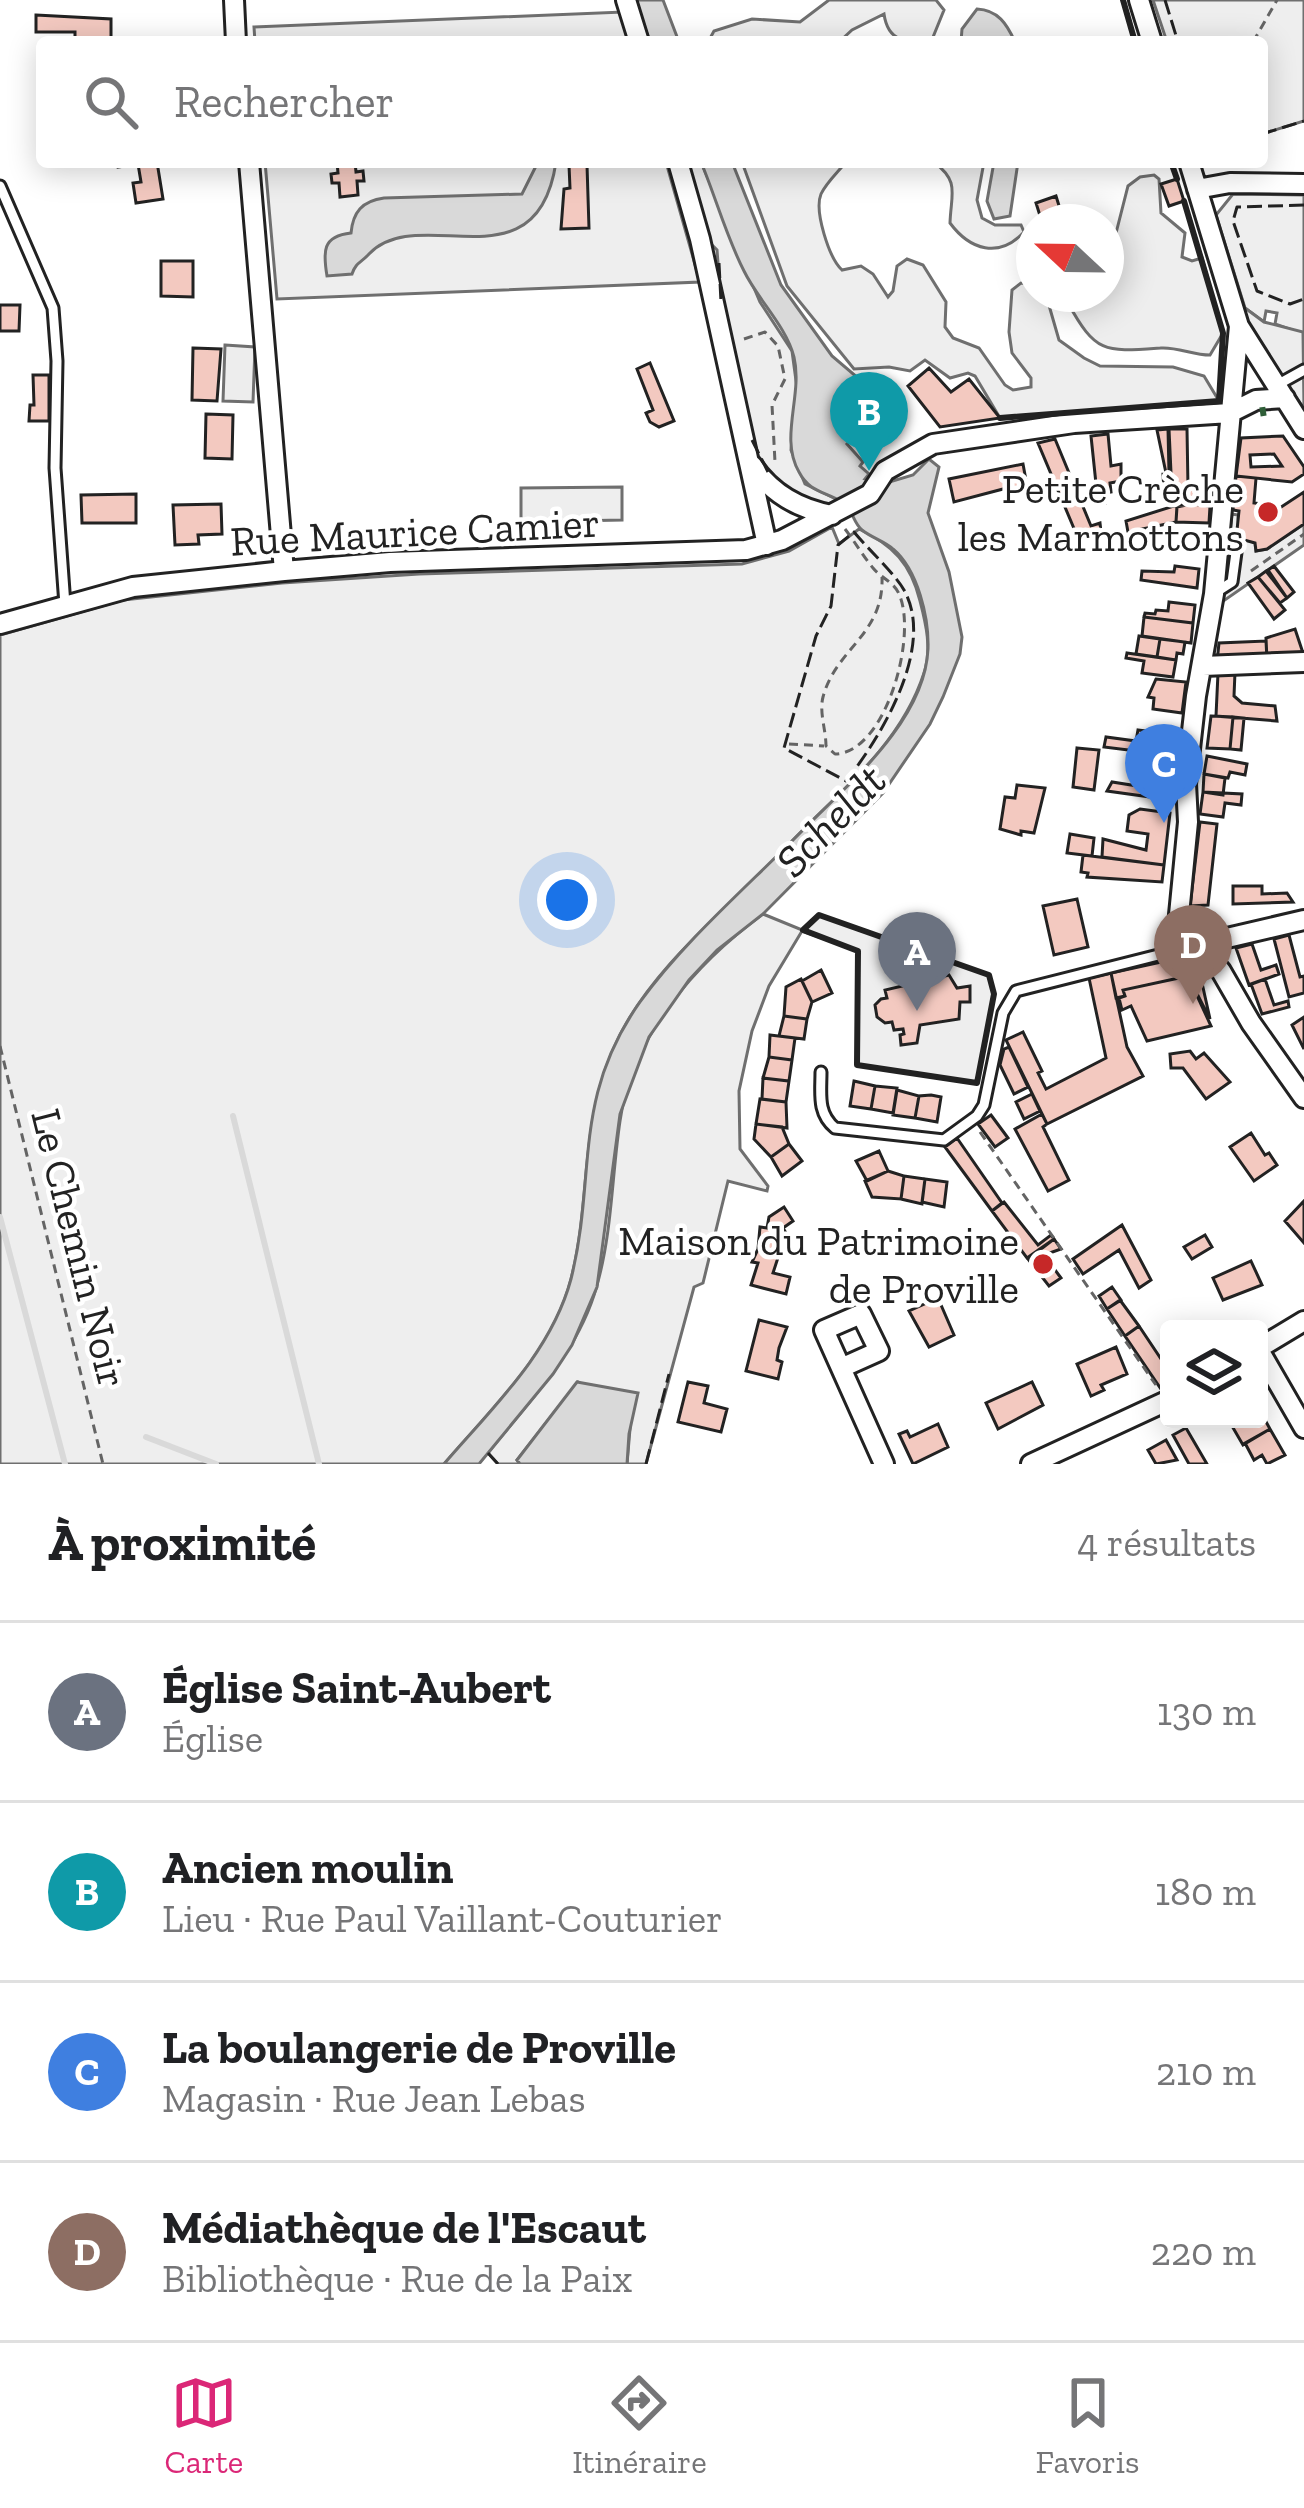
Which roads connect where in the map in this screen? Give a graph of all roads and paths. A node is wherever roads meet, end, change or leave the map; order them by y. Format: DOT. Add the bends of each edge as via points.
graph roads {
  1 [pos="234,0"];
  2 [pos="626,0"];
  3 [pos="1139,0"];
  4 [pos="1277,0"];
  5 [pos="236,36"];
  6 [pos="637,36"];
  7 [pos="1150,36"];
  8 [pos="1256,36"];
  9 [pos="250,168"];
  10 [pos="680,168"];
  11 [pos="1191,168"];
  12 [pos="1304,184"];
  13 [pos="0,186"];
  14 [pos="1197,189"];
  15 [pos="1239,326"];
  16 [pos="718,330"];
  17 [pos="1304,370"];
  18 [pos="1281,392"];
  19 [pos="1230,413"];
  20 [pos="1304,429"];
  21 [pos="748,459"];
  22 [pos="774,471"];
  23 [pos="838,511"];
  24 [pos="1304,534"];
  25 [pos="767,545"];
  26 [pos="284,571"];
  27 [pos="1244,576"];
  28 [pos="882,577"];
  29 [pos="65,604"];
  30 [pos="0,624"];
  31 [pos="1304,662"];
  32 [pos="1203,666"];
  33 [pos="792,744"];
  34 [pos="826,746"];
  35 [pos="1304,920"];
  36 [pos="1197,945"];
  37 [pos="0,1046"];
  38 [pos="821,1072"];
  39 [pos="1304,1098"];
  40 [pos="972,1119"];
  41 [pos="1304,1321"];
  42 [pos="1268,1343"];
  43 [pos="1268,1365"];
  44 [pos="841,1367"];
  45 [pos="1160,1389"];
  46 [pos="1160,1405"];
  47 [pos="1304,1428"];
  48 [pos="1056,1459"];
  49 [pos="103,1464"];
  50 [pos="884,1464"];
  51 [pos="1031,1464"];
  1 -- 5 [label="street"];
  2 -- 6 [label="street"];
  3 -- 7 [label="street"];
  4 -- 8 [label="path"];
  9 -- 26 [label="street"];
  10 -- 16 [label="street"];
  11 -- 14 [label="street"];
  12 -- 14 [label="street"];
  13 -- 29 [label="lane" via="53,308"];
  14 -- 15 [label="street"];
  15 -- 18 [label="street"];
  15 -- 19 [label="street"];
  16 -- 21 [label="street"];
  16 -- 22 [label="path" via="744,339 765,332 778,346 784,379 772,405"];
  17 -- 18 [label="lane"];
  18 -- 19 [label="street, Rue Maurice Camier"];
  18 -- 20 [label="street"];
  19 -- 23 [label="street, Rue Maurice Camier" via="933,444"];
  19 -- 32 [label="street"];
  21 -- 23 [label="street" via="784,497 808,510"];
  21 -- 25 [label="street"];
  23 -- 25 [label="street, Rue Maurice Camier"];
  23 -- 28 [label="path"];
  24 -- 27 [label="path"];
  25 -- 26 [label="street, Rue Maurice Camier"];
  26 -- 29 [label="street, Rue Maurice Camier" via="133,586"];
  28 -- 34 [label="path" via="875,620 823,698"];
  28 -- 34 [label="path" via="903,607 899,673 864,743 840,755"];
  29 -- 30 [label="street, Rue Maurice Camier"];
  31 -- 32 [label="street"];
  32 -- 36 [label="street" via="1178,917 1183,938"];
  33 -- 34 [label="path"];
  35 -- 36 [label="street"];
  36 -- 39 [label="street"];
  36 -- 40 [label="lane" via="1012,994 984,1105"];
  37 -- 49 [label="path, Le Chemin Noir"];
  38 -- 40 [label="lane" via="823,1113 835,1128 939,1142"];
  40 -- 45 [label="path"];
  41 -- 42 [label="street"];
  43 -- 47 [label="street"];
  44 -- 50 [label="street"];
  46 -- 48 [label="street"];
  48 -- 51 [label="street"];
}
